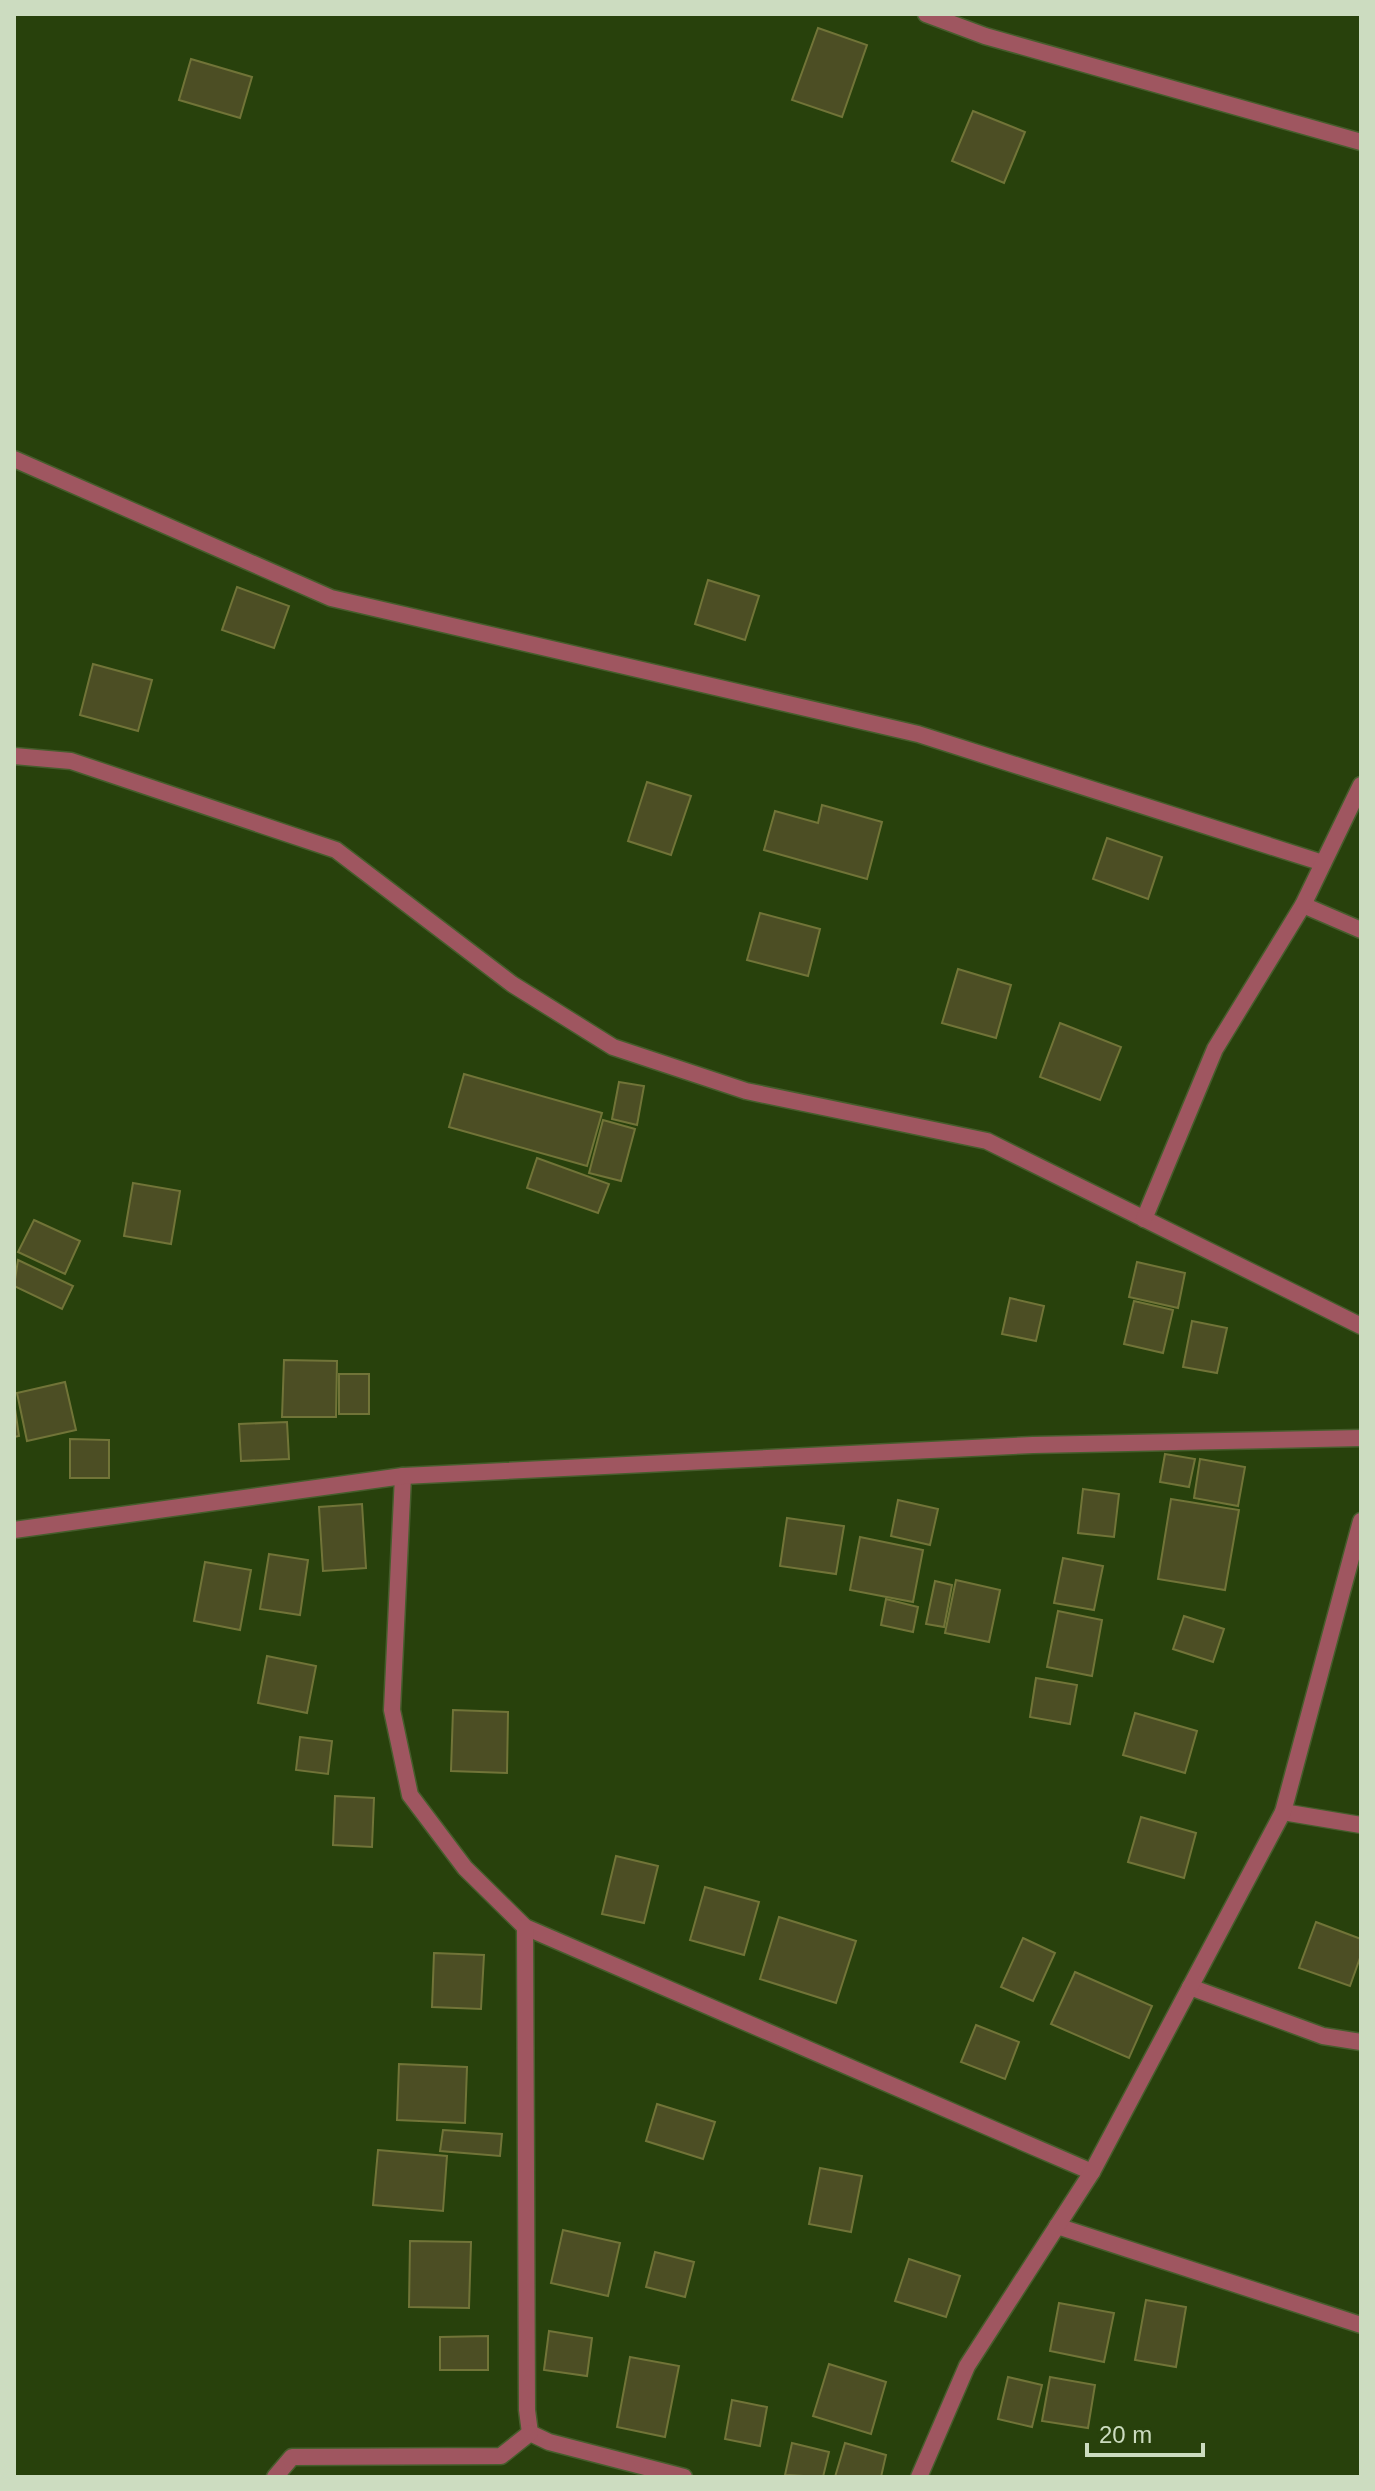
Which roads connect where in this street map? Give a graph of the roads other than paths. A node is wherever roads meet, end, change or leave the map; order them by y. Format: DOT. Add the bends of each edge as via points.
graph roads {
  1 [pos="926,14"];
  2 [pos="1361,142"];
  3 [pos="14,459"];
  4 [pos="14,756"];
  5 [pos="1361,785"];
  6 [pos="1323,863"];
  7 [pos="1303,905"];
  8 [pos="1361,930"];
  9 [pos="1144,1219"];
  10 [pos="1361,1326"];
  11 [pos="1361,1438"];
  12 [pos="403,1476"];
  13 [pos="1361,1521"];
  14 [pos="14,1530"];
  15 [pos="1283,1812"];
  16 [pos="1361,1825"];
  17 [pos="525,1927"];
  18 [pos="1190,1987"];
  19 [pos="1361,2042"];
  20 [pos="1092,2172"];
  21 [pos="1057,2226"];
  22 [pos="1361,2325"];
  23 [pos="530,2433"];
  24 [pos="275,2477"];
  25 [pos="684,2477"];
  26 [pos="919,2477"];
  1 -- 2 [label="street" via="985,36"];
  3 -- 6 [label="street" via="331,598 918,734"];
  4 -- 9 [label="street" via="71,761 336,850 512,984 613,1047 746,1091 987,1141"];
  5 -- 6 [label="street"];
  6 -- 7 [label="street"];
  7 -- 8 [label="street"];
  7 -- 9 [label="street" via="1215,1049"];
  9 -- 10 [label="street"];
  11 -- 12 [label="street" via="1033,1445"];
  12 -- 14 [label="street"];
  12 -- 17 [label="street" via="392,1710 410,1795 465,1868"];
  13 -- 15 [label="street"];
  15 -- 16 [label="street"];
  15 -- 18 [label="street"];
  17 -- 20 [label="street"];
  17 -- 23 [label="street"];
  18 -- 19 [label="street" via="1323,2036"];
  18 -- 20 [label="street"];
  20 -- 21 [label="street"];
  21 -- 22 [label="street"];
  21 -- 26 [label="street" via="967,2366"];
  23 -- 24 [label="street" via="501,2456 292,2457"];
  23 -- 25 [label="street"];
}
